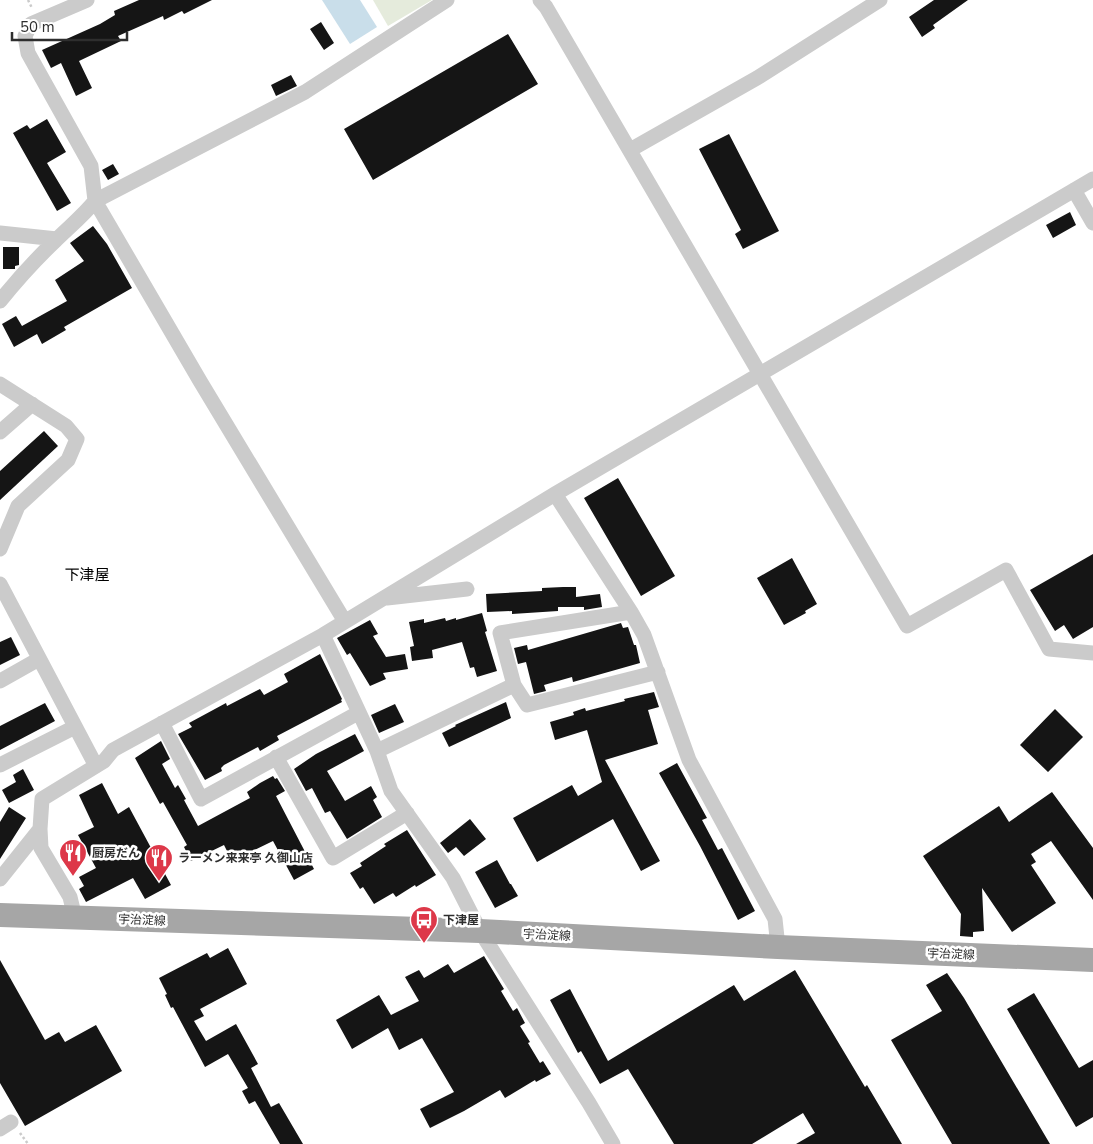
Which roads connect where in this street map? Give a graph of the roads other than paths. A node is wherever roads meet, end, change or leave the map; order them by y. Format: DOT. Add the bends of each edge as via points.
graph roads {
  1 [pos="87,0"];
  2 [pos="447,0"];
  3 [pos="540,0"];
  4 [pos="880,0"];
  5 [pos="630,150"];
  6 [pos="1093,179"];
  7 [pos="1074,190"];
  8 [pos="95,201"];
  9 [pos="1093,223"];
  10 [pos="0,233"];
  11 [pos="57,239"];
  12 [pos="0,301"];
  13 [pos="760,374"];
  14 [pos="0,384"];
  15 [pos="32,404"];
  16 [pos="0,432"];
  17 [pos="555,494"];
  18 [pos="0,548"];
  19 [pos="0,584"];
  20 [pos="467,590"];
  21 [pos="383,598"];
  22 [pos="5,607"];
  23 [pos="631,612"];
  24 [pos="344,620"];
  25 [pos="323,635"];
  26 [pos="1093,653"];
  27 [pos="39,659"];
  28 [pos="658,672"];
  29 [pos="0,680"];
  30 [pos="514,685"];
  31 [pos="358,713"];
  32 [pos="162,723"];
  33 [pos="74,727"];
  34 [pos="377,751"];
  35 [pos="276,757"];
  36 [pos="0,765"];
  37 [pos="96,766"];
  38 [pos="407,813"];
  39 [pos="40,829"];
  40 [pos="0,879"];
  41 [pos="0,915"];
  42 [pos="75,918"];
  43 [pos="480,931"];
  44 [pos="778,947"];
  45 [pos="1093,960"];
  46 [pos="613,1144"];
  1 -- 8 [label="street" via="31,24 25,36 28,53 91,166"];
  2 -- 8 [label="street" via="305,92"];
  3 -- 5 [label="street"];
  4 -- 5 [label="street" via="757,78"];
  5 -- 13 [label="street"];
  6 -- 7 [label="street"];
  7 -- 9 [label="street"];
  7 -- 13 [label="street"];
  8 -- 11 [label="street"];
  8 -- 24 [label="street"];
  10 -- 11 [label="street"];
  11 -- 12 [label="street"];
  13 -- 17 [label="street"];
  13 -- 26 [label="street" via="907,626 1006,570 1049,649"];
  14 -- 15 [label="street"];
  15 -- 16 [label="street"];
  15 -- 18 [label="street" via="66,426 77,440 68,460 18,506"];
  17 -- 21 [label="street"];
  17 -- 23 [label="street"];
  19 -- 22 [label="street"];
  20 -- 21 [label="street"];
  21 -- 24 [label="street"];
  22 -- 27 [label="street"];
  23 -- 28 [label="street"];
  23 -- 30 [label="street" via="500,633"];
  24 -- 25 [label="street"];
  25 -- 31 [label="street"];
  25 -- 32 [label="street"];
  27 -- 29 [label="street"];
  27 -- 33 [label="street"];
  28 -- 30 [label="street" via="527,705"];
  28 -- 44 [label="street" via="689,760 775,919"];
  30 -- 34 [label="street"];
  31 -- 34 [label="street"];
  31 -- 35 [label="street"];
  32 -- 35 [label="street" via="201,798"];
  32 -- 37 [label="street" via="113,750"];
  33 -- 36 [label="street"];
  33 -- 37 [label="street"];
  34 -- 38 [label="street" via="391,791"];
  35 -- 38 [label="street" via="333,858"];
  37 -- 39 [label="street" via="42,799"];
  38 -- 43 [label="street" via="453,878"];
  39 -- 40 [label="street"];
  39 -- 42 [label="street" via="41,848 70,897"];
  41 -- 42 [label="main road, 宇治淀線"];
  42 -- 43 [label="main road, 宇治淀線"];
  43 -- 44 [label="main road, 宇治淀線"];
  43 -- 46 [label="street"];
  44 -- 45 [label="main road, 宇治淀線"];
}
